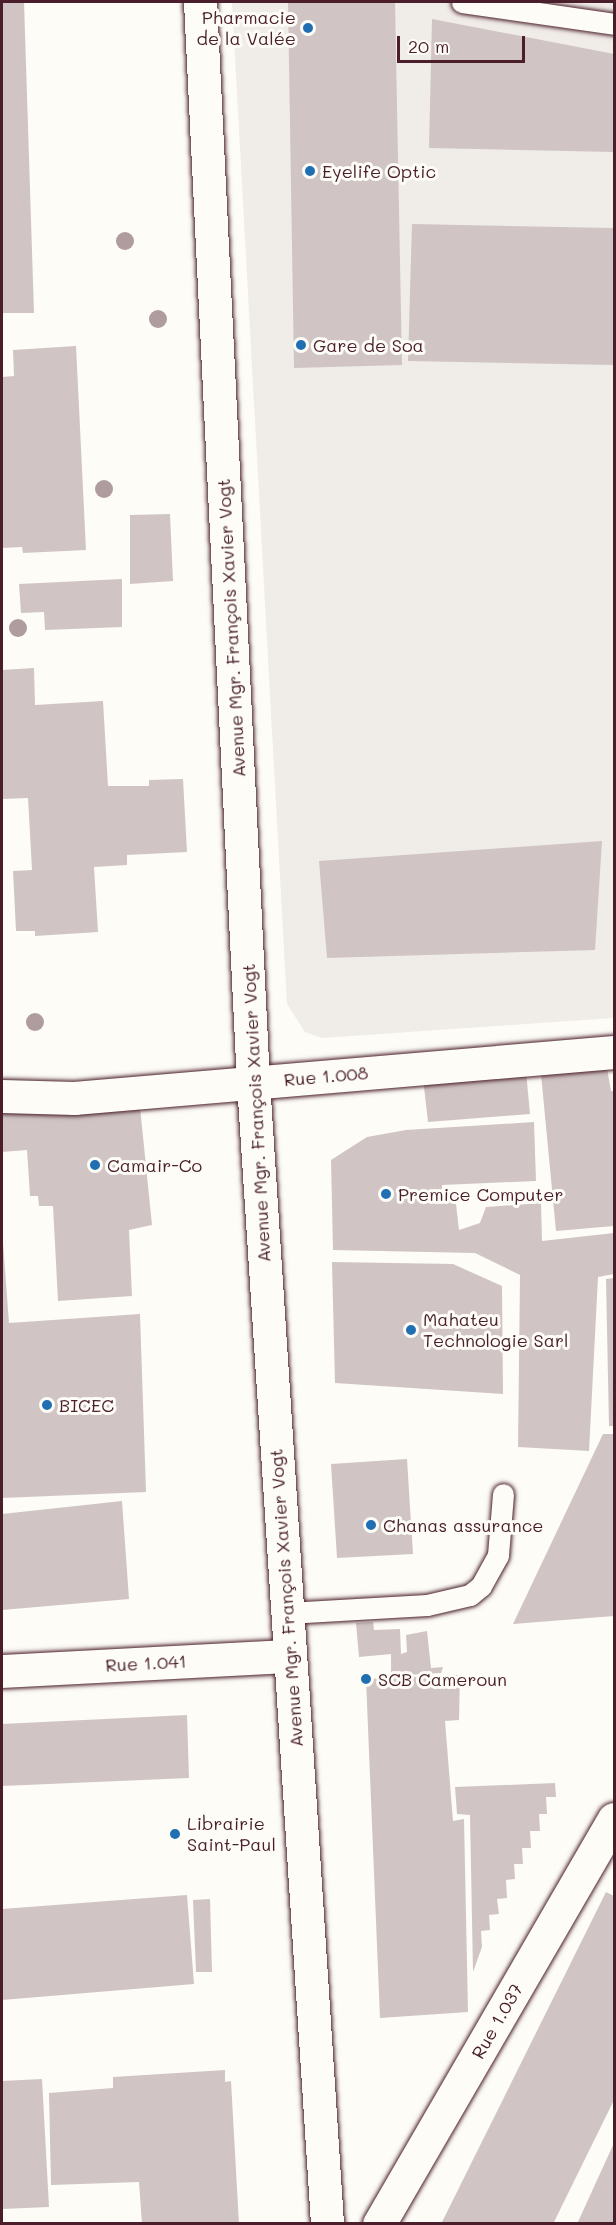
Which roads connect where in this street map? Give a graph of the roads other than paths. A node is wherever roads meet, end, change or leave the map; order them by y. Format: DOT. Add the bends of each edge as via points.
graph roads {
  1 [pos="200,2"];
  2 [pos="462,2"];
  3 [pos="615,24"];
  4 [pos="615,1052"];
  5 [pos="253,1082"];
  6 [pos="2,1096"];
  7 [pos="503,1494"];
  8 [pos="287,1613"];
  9 [pos="290,1656"];
  10 [pos="2,1671"];
  11 [pos="615,1819"];
  12 [pos="327,2223"];
  13 [pos="379,2223"];
  1 -- 5 [label="main road, Avenue Mgr. François Xavier Vogt"];
  2 -- 3 [label="lane"];
  4 -- 5 [label="main road, Rue 1.008"];
  5 -- 6 [label="main road, Rue 1.008" via="74,1098"];
  5 -- 8 [label="main road, Avenue Mgr. François Xavier Vogt"];
  7 -- 8 [label="lane" via="498,1556 482,1586 470,1595 428,1605"];
  8 -- 9 [label="main road, Avenue Mgr. François Xavier Vogt"];
  9 -- 10 [label="main road, Rue 1.041"];
  9 -- 12 [label="main road, Avenue Mgr. François Xavier Vogt"];
  11 -- 13 [label="main road, Rue 1.037"];
}
